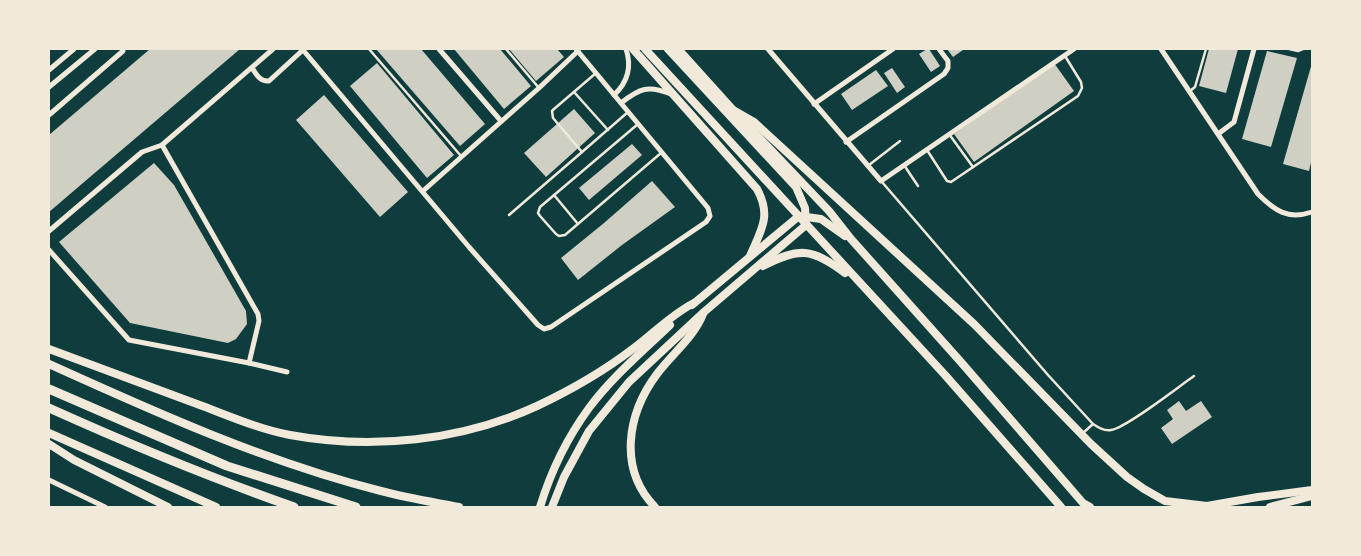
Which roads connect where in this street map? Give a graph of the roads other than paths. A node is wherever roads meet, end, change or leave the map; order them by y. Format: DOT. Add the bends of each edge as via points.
graph roads {
  1 [pos="74,49"];
  2 [pos="95,49"];
  3 [pos="273,49"];
  4 [pos="369,49"];
  5 [pos="438,49"];
  6 [pos="506,49"];
  7 [pos="626,49"];
  8 [pos="633,49"];
  9 [pos="645,49"];
  10 [pos="668,49"];
  11 [pos="678,49"];
  12 [pos="768,49"];
  13 [pos="893,49"];
  14 [pos="939,49"];
  15 [pos="1074,49"];
  16 [pos="1160,49"];
  17 [pos="1206,49"];
  18 [pos="1254,49"];
  19 [pos="1289,49"];
  20 [pos="1303,49"];
  21 [pos="124,50"];
  22 [pos="304,50"];
  23 [pos="577,50"];
  24 [pos="1064,55"];
  25 [pos="252,68"];
  26 [pos="49,70"];
  27 [pos="596,73"];
  28 [pos="49,87"];
  29 [pos="539,88"];
  30 [pos="1190,91"];
  31 [pos="574,92"];
  32 [pos="614,95"];
  33 [pos="676,96"];
  34 [pos="621,103"];
  35 [pos="814,104"];
  36 [pos="733,110"];
  37 [pos="628,112"];
  38 [pos="49,115"];
  39 [pos="501,121"];
  40 [pos="638,124"];
  41 [pos="608,130"];
  42 [pos="949,134"];
  43 [pos="1218,134"];
  44 [pos="900,141"];
  45 [pos="846,142"];
  46 [pos="162,145"];
  47 [pos="927,149"];
  48 [pos="582,152"];
  49 [pos="662,152"];
  50 [pos="462,157"];
  51 [pos="904,165"];
  52 [pos="867,166"];
  53 [pos="973,167"];
  54 [pos="881,181"];
  55 [pos="918,186"];
  56 [pos="423,190"];
  57 [pos="799,193"];
  58 [pos="554,195"];
  59 [pos="786,203"];
  60 [pos="1312,212"];
  61 [pos="509,215"];
  62 [pos="804,219"];
  63 [pos="578,224"];
  64 [pos="49,231"];
  65 [pos="851,239"];
  66 [pos="49,250"];
  67 [pos="750,258"];
  68 [pos="751,273"];
  69 [pos="859,283"];
  70 [pos="694,303"];
  71 [pos="704,312"];
  72 [pos="49,348"];
  73 [pos="249,363"];
  74 [pos="49,364"];
  75 [pos="287,372"];
  76 [pos="1194,376"];
  77 [pos="49,390"];
  78 [pos="49,408"];
  79 [pos="1093,424"];
  80 [pos="49,434"];
  81 [pos="1081,434"];
  82 [pos="49,444"];
  83 [pos="49,480"];
  84 [pos="1312,490"];
  85 [pos="1312,496"];
  86 [pos="1084,505"];
  87 [pos="105,507"];
  88 [pos="168,507"];
  89 [pos="216,507"];
  90 [pos="294,507"];
  91 [pos="356,507"];
  92 [pos="459,507"];
  93 [pos="540,507"];
  94 [pos="552,507"];
  95 [pos="655,507"];
  96 [pos="1061,507"];
  97 [pos="1090,507"];
  98 [pos="1270,507"];
  1 -- 26 [label="street"];
  2 -- 28 [label="street"];
  3 -- 25 [label="street"];
  4 -- 50 [label="lane"];
  5 -- 39 [label="street"];
  6 -- 29 [label="lane"];
  7 -- 32 [label="street" via="628,75 622,88"];
  8 -- 33 [label="main road"];
  9 -- 59 [label="main road"];
  10 -- 57 [label="main road"];
  11 -- 36 [label="main road"];
  12 -- 35 [label="street"];
  13 -- 35 [label="street"];
  14 -- 45 [label="street" via="948,61 944,74"];
  15 -- 24 [label="street"];
  16 -- 30 [label="street"];
  17 -- 30 [label="lane" via="1195,87"];
  18 -- 43 [label="street" via="1234,122"];
  19 -- 20 [label="lane"];
  21 -- 38 [label="street"];
  22 -- 25 [label="street" via="269,81 260,79"];
  22 -- 56 [label="street"];
  23 -- 27 [label="street"];
  23 -- 29 [label="street"];
  24 -- 42 [label="street"];
  24 -- 53 [label="lane" via="1081,82 1078,96"];
  25 -- 46 [label="street"];
  27 -- 31 [label="lane"];
  27 -- 32 [label="street"];
  29 -- 39 [label="street"];
  30 -- 43 [label="street"];
  31 -- 41 [label="lane"];
  31 -- 48 [label="lane" via="554,109 552,115"];
  32 -- 34 [label="street"];
  33 -- 34 [label="street" via="649,88 636,92"];
  33 -- 67 [label="main road" via="763,200 765,217"];
  34 -- 37 [label="street"];
  35 -- 45 [label="street"];
  36 -- 65 [label="main road" via="812,192"];
  36 -- 81 [label="main road" via="754,122 871,228 974,324"];
  37 -- 40 [label="street"];
  37 -- 41 [label="lane"];
  39 -- 50 [label="street"];
  40 -- 49 [label="street"];
  40 -- 58 [label="lane"];
  41 -- 48 [label="lane"];
  42 -- 47 [label="street"];
  42 -- 53 [label="lane"];
  43 -- 60 [label="street" via="1267,203 1291,215"];
  44 -- 52 [label="lane"];
  45 -- 52 [label="street"];
  46 -- 64 [label="street" via="142,152"];
  46 -- 73 [label="street" via="258,314"];
  47 -- 51 [label="street"];
  47 -- 53 [label="lane" via="947,181"];
  48 -- 61 [label="lane"];
  49 -- 56 [label="street" via="708,208 709,220 548,328 541,328 532,319"];
  49 -- 63 [label="lane"];
  50 -- 56 [label="street"];
  51 -- 54 [label="street"];
  51 -- 55 [label="lane"];
  52 -- 54 [label="street"];
  54 -- 79 [label="lane"];
  57 -- 59 [label="main road" via="797,199"];
  57 -- 62 [label="main road" via="805,208"];
  58 -- 63 [label="lane"];
  58 -- 63 [label="lane" via="538,210 540,216 558,236 565,235"];
  59 -- 62 [label="main road"];
  62 -- 65 [label="main road" via="821,219"];
  62 -- 67 [label="main road"];
  62 -- 68 [label="main road"];
  62 -- 69 [label="main road"];
  65 -- 86 [label="main road"];
  66 -- 73 [label="street" via="129,340"];
  67 -- 70 [label="main road"];
  68 -- 69 [label="main road" via="783,256 803,252 832,262"];
  68 -- 71 [label="main road"];
  69 -- 96 [label="main road"];
  70 -- 72 [label="main road" via="681,309 609,365 536,406 466,430 384,442 289,435 250,424"];
  70 -- 93 [label="main road" via="590,407 552,472"];
  71 -- 94 [label="main road" via="648,362 589,431"];
  71 -- 95 [label="main road" via="698,326 656,375 633,425 632,467 645,498"];
  73 -- 75 [label="street"];
  74 -- 92 [label="main road" via="199,431 313,472"];
  76 -- 79 [label="lane" via="1121,427 1106,430"];
  77 -- 91 [label="highway" via="227,466"];
  78 -- 90 [label="highway" via="205,475"];
  79 -- 81 [label="lane"];
  80 -- 89 [label="main road"];
  81 -- 84 [label="main road" via="1126,478 1166,501 1207,506"];
  82 -- 88 [label="main road"];
  83 -- 87 [label="street"];
  85 -- 98 [label="main road"];
  86 -- 97 [label="main road"];
}
